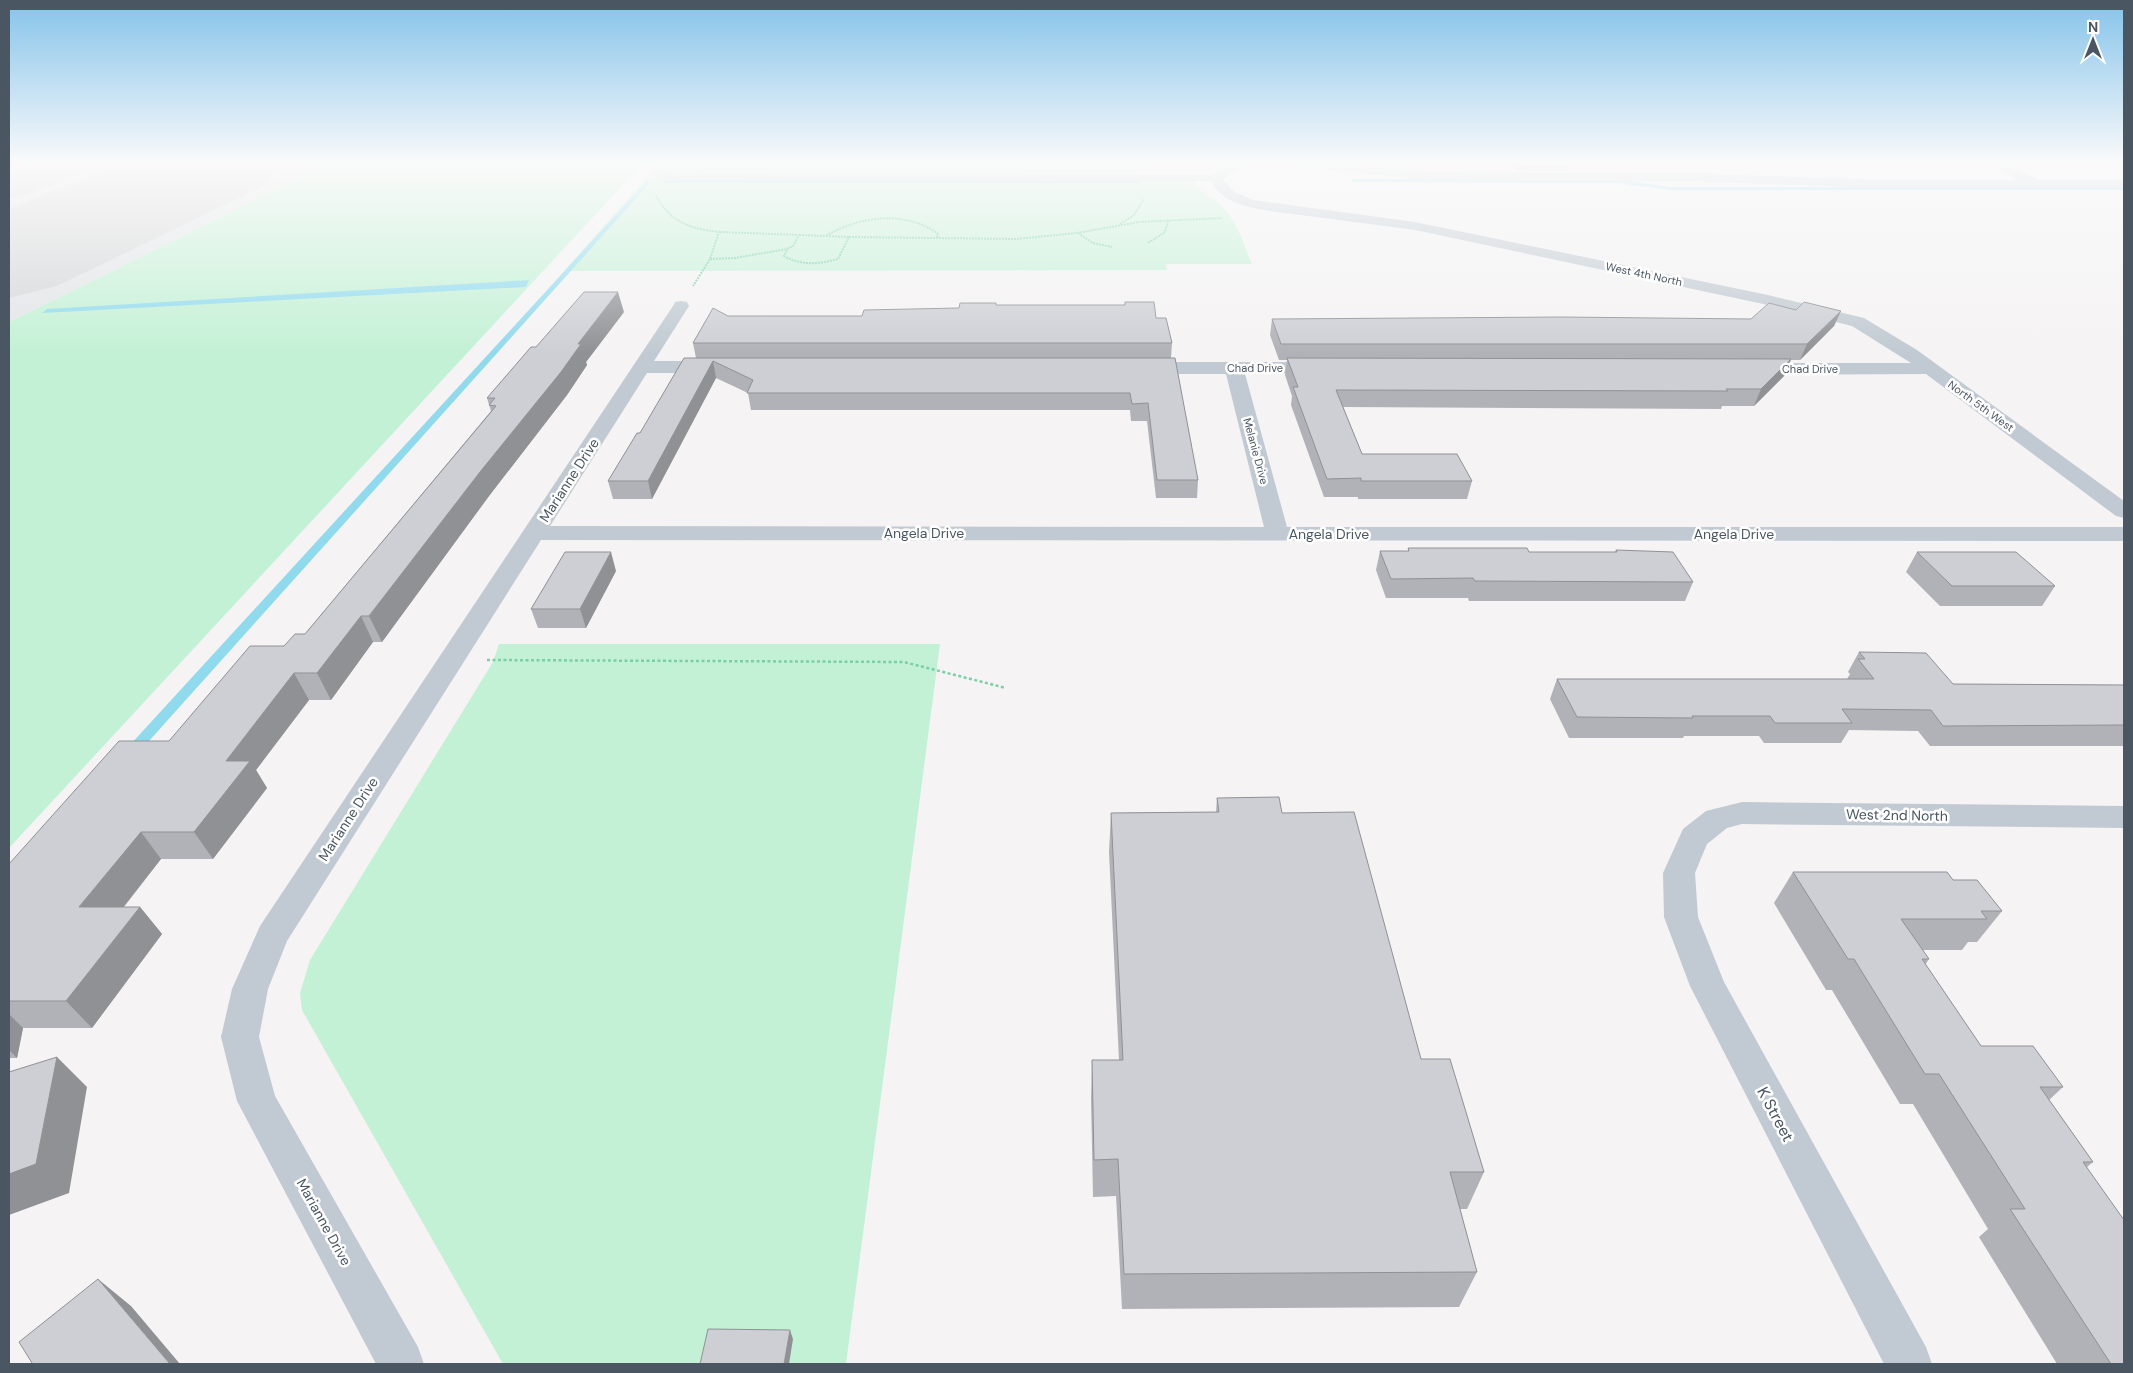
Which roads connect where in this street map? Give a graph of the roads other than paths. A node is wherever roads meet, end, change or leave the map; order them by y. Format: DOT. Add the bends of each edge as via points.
graph roads {
  1 [pos="1415,226"];
  2 [pos="681,306"];
  3 [pos="1829,314"];
  4 [pos="640,367"];
  5 [pos="740,367"];
  6 [pos="1125,368"];
  7 [pos="1234,368"];
  8 [pos="1343,368"];
  9 [pos="1930,368"];
  10 [pos="1730,369"];
  11 [pos="2124,512"];
  12 [pos="534,533"];
  13 [pos="1277,534"];
  14 [pos="2124,534"];
  15 [pos="2124,817"];
  16 [pos="1687,854"];
  17 [pos="401,1364"];
  18 [pos="1909,1364"];
  1 -- 3 [label="street, West 4th North"];
  2 -- 4 [label="street, Marianne Drive"];
  3 -- 9 [label="street, North 5th West" via="1872,328"];
  4 -- 5 [label="street"];
  4 -- 12 [label="street, Marianne Drive"];
  6 -- 7 [label="street, Chad Drive"];
  7 -- 8 [label="street, Chad Drive"];
  7 -- 13 [label="street, Melanie Drive"];
  9 -- 10 [label="street, Chad Drive"];
  9 -- 11 [label="street, North 5th West"];
  12 -- 13 [label="street, Angela Drive"];
  12 -- 17 [label="street, Marianne Drive" via="272,936 250,989 240,1037 257,1101"];
  13 -- 14 [label="street, Angela Drive"];
  15 -- 16 [label="street, West 2nd North" via="1742,813 1717,819 1694,837"];
  16 -- 18 [label="street, K Street" via="1679,873 1681,917 1708,986"];
}
